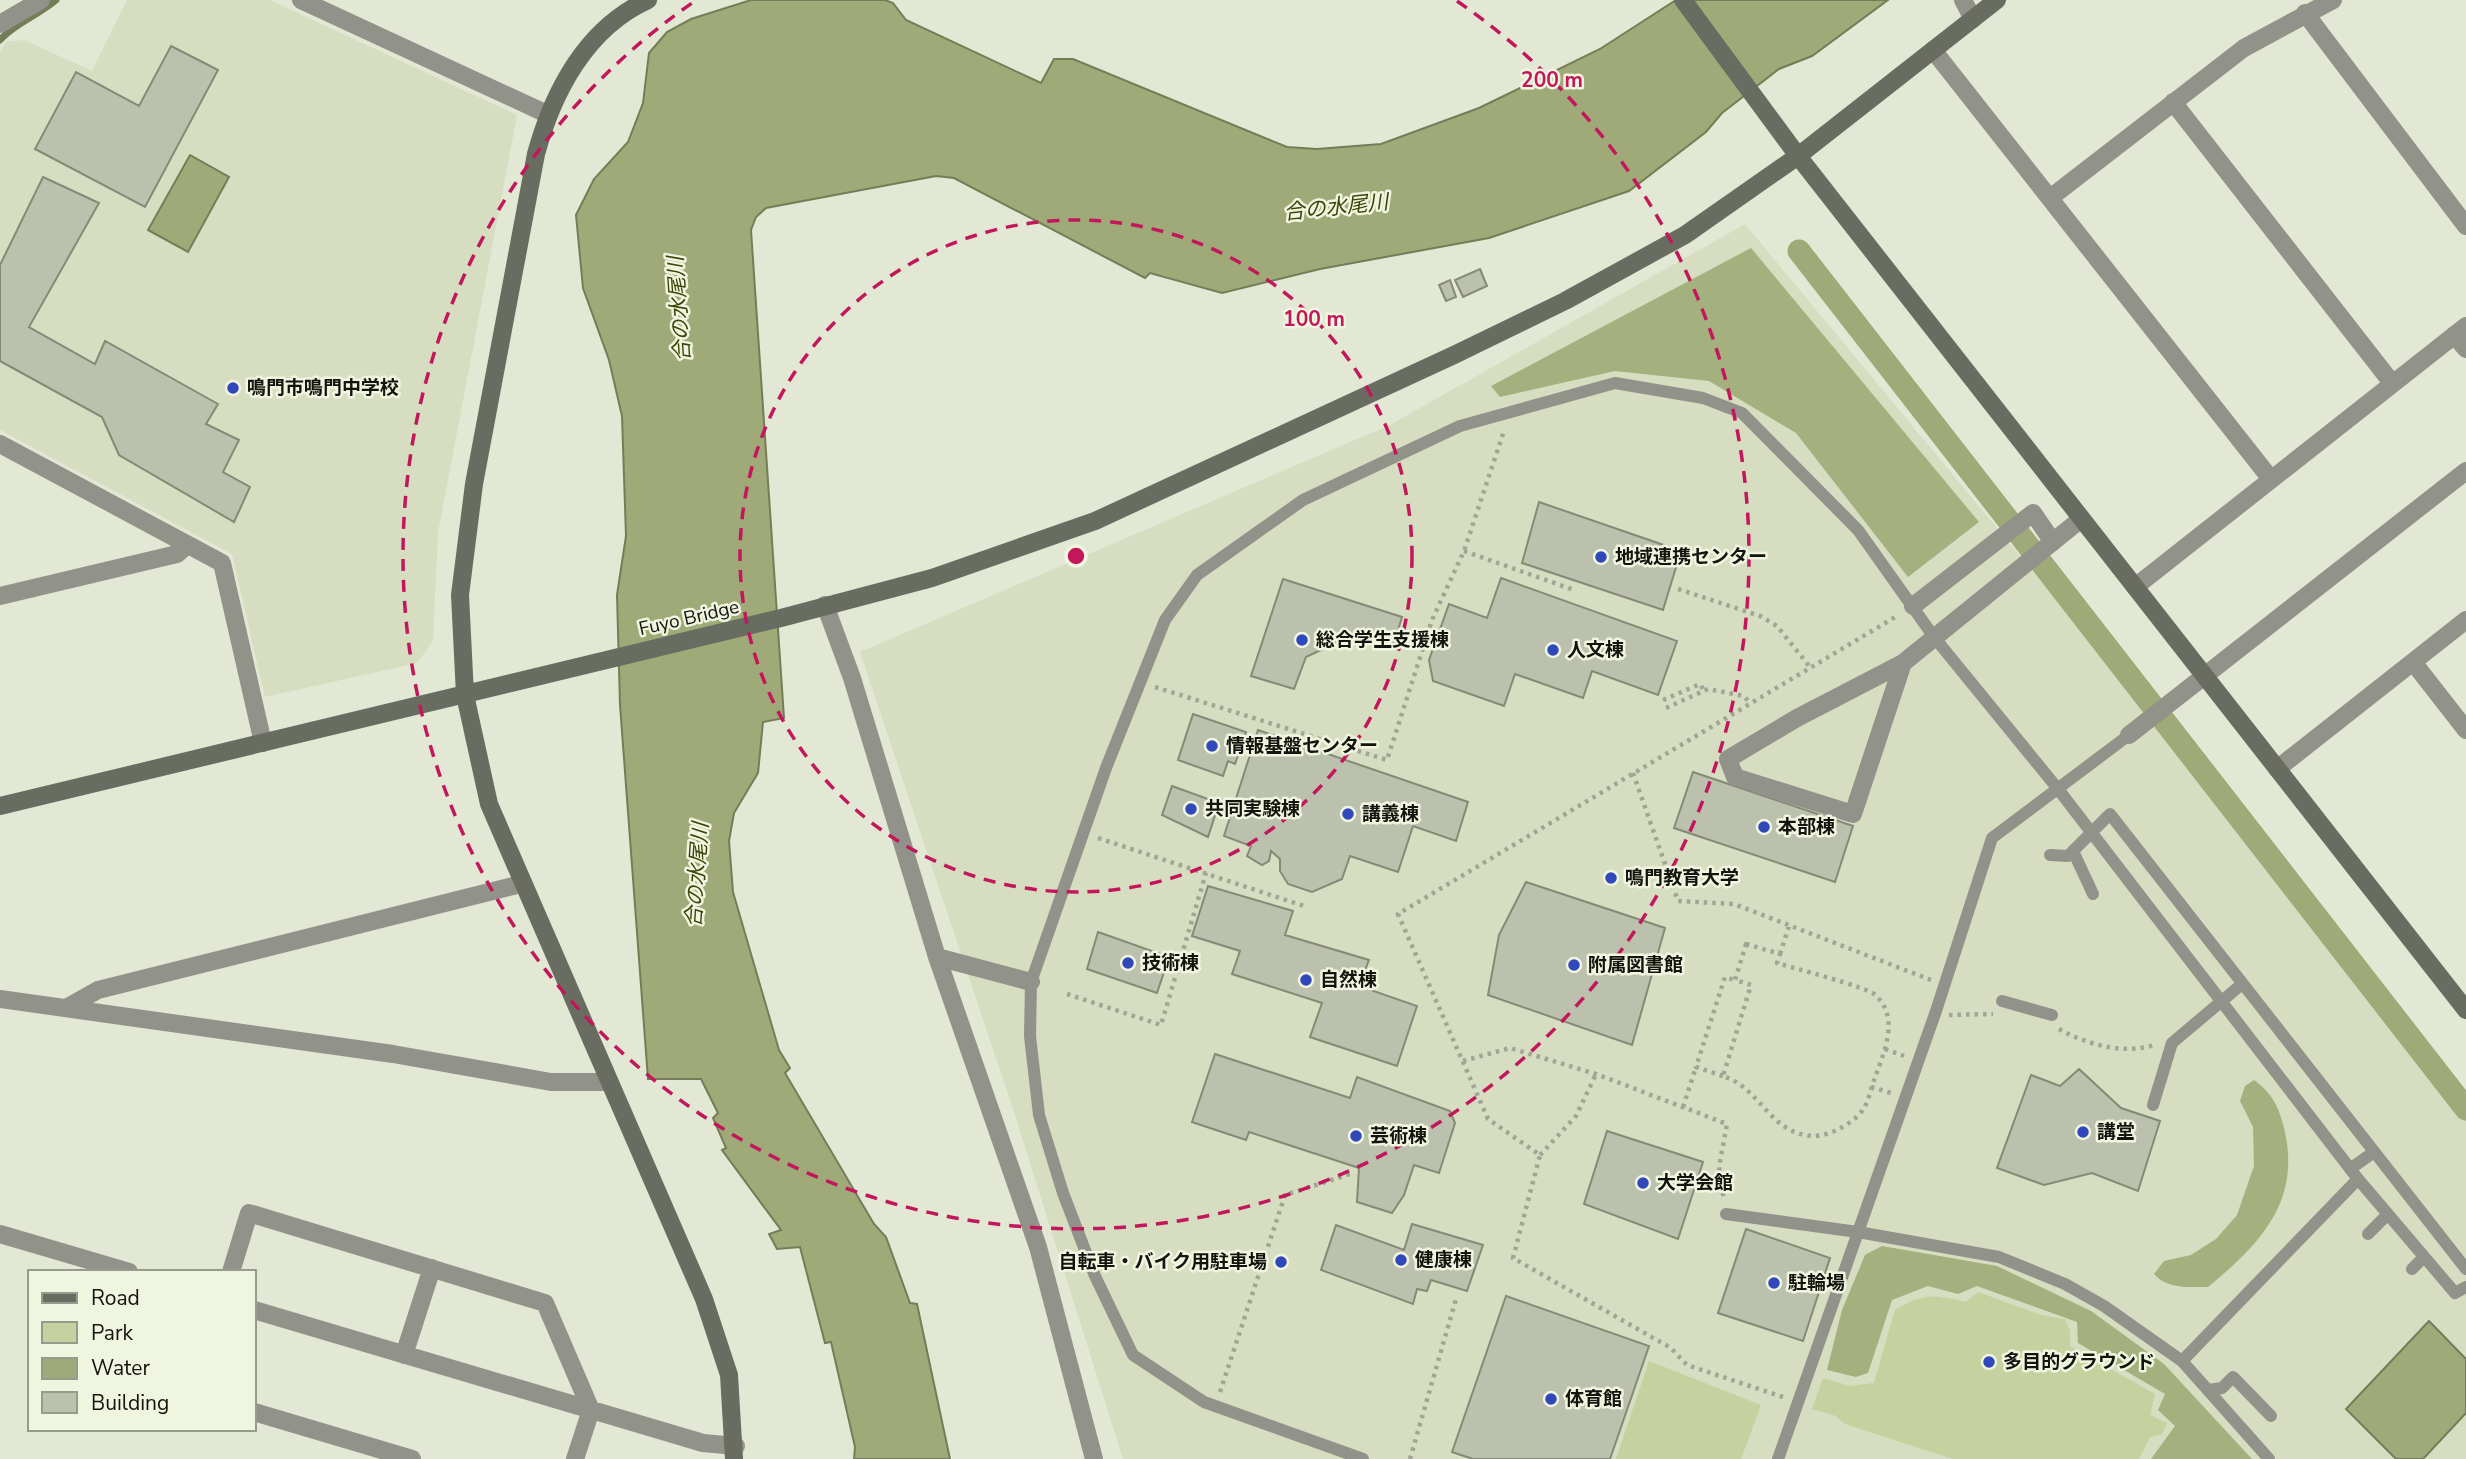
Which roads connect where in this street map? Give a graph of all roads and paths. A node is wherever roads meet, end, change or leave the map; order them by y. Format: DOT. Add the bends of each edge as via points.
graph roads {
  1 [pos="41,0"];
  2 [pos="301,0"];
  3 [pos="1683,0"];
  4 [pos="1963,0"];
  5 [pos="1997,0"];
  6 [pos="2333,0"];
  7 [pos="639,2"];
  8 [pos="2305,13"];
  9 [pos="1973,19"];
  10 [pos="0,24"];
  11 [pos="1933,50"];
  12 [pos="2173,102"];
  13 [pos="547,114"];
  14 [pos="1798,156"];
  15 [pos="2050,198"];
  16 [pos="2466,226"];
  17 [pos="2462,337"];
  18 [pos="2392,383"];
  19 [pos="1510,412"];
  20 [pos="0,444"];
  21 [pos="2466,471"];
  22 [pos="2270,478"];
  23 [pos="2081,519"];
  24 [pos="2052,544"];
  25 [pos="187,545"];
  26 [pos="1464,551"];
  27 [pos="2134,587"];
  28 [pos="1678,589"];
  29 [pos="1574,590"];
  30 [pos="0,596"];
  31 [pos="825,605"];
  32 [pos="1913,606"];
  33 [pos="2466,620"];
  34 [pos="1934,636"];
  35 [pos="2413,662"];
  36 [pos="1903,663"];
  37 [pos="1810,667"];
  38 [pos="2204,678"];
  39 [pos="1140,682"];
  40 [pos="1704,691"];
  41 [pos="465,695"];
  42 [pos="1663,700"];
  43 [pos="1750,703"];
  44 [pos="1666,708"];
  45 [pos="2466,730"];
  46 [pos="2135,731"];
  47 [pos="263,743"];
  48 [pos="2277,769"];
  49 [pos="1633,773"];
  50 [pos="2058,789"];
  51 [pos="0,806"];
  52 [pos="1084,833"];
  53 [pos="2092,835"];
  54 [pos="2073,851"];
  55 [pos="2050,856"];
  56 [pos="1206,873"];
  57 [pos="522,884"];
  58 [pos="2093,894"];
  59 [pos="1304,906"];
  60 [pos="1789,926"];
  61 [pos="1780,954"];
  62 [pos="936,957"];
  63 [pos="1735,981"];
  64 [pos="1031,982"];
  65 [pos="2242,984"];
  66 [pos="1945,985"];
  67 [pos="1067,994"];
  68 [pos="0,999"];
  69 [pos="2002,1001"];
  70 [pos="2221,1003"];
  71 [pos="66,1008"];
  72 [pos="2466,1010"];
  73 [pos="2052,1015"];
  74 [pos="1463,1061"];
  75 [pos="1696,1067"];
  76 [pos="1596,1074"];
  77 [pos="1723,1076"];
  78 [pos="609,1082"];
  79 [pos="2152,1104"];
  80 [pos="1683,1107"];
  81 [pos="2374,1152"];
  82 [pos="1540,1155"];
  83 [pos="1350,1174"];
  84 [pos="2354,1174"];
  85 [pos="1726,1214"];
  86 [pos="2388,1214"];
  87 [pos="1858,1232"];
  88 [pos="0,1234"];
  89 [pos="2368,1234"];
  90 [pos="2424,1257"];
  91 [pos="102,1268"];
  92 [pos="432,1268"];
  93 [pos="2412,1269"];
  94 [pos="2466,1269"];
  95 [pos="232,1270"];
  96 [pos="2466,1287"];
  97 [pos="1456,1299"];
  98 [pos="256,1311"];
  99 [pos="404,1355"];
  100 [pos="2182,1361"];
  101 [pos="2208,1391"];
  102 [pos="1798,1402"];
  103 [pos="1215,1406"];
  104 [pos="591,1410"];
  105 [pos="256,1413"];
  106 [pos="2271,1416"];
  107 [pos="735,1452"];
  108 [pos="412,1459"];
  109 [pos="575,1459"];
  110 [pos="1094,1459"];
  111 [pos="1363,1459"];
  112 [pos="1410,1459"];
  113 [pos="1778,1459"];
  114 [pos="2269,1459"];
  1 -- 10 [label="street"];
  2 -- 13 [label="street"];
  3 -- 14 [label="street"];
  4 -- 9 [label="street"];
  5 -- 9 [label="street, Fuyo Bridge"];
  6 -- 8 [label="street"];
  7 -- 13 [label="street" via="600,33 573,67"];
  8 -- 12 [label="street" via="2244,48"];
  8 -- 16 [label="street"];
  9 -- 11 [label="street, Fuyo Bridge"];
  11 -- 14 [label="street, Fuyo Bridge"];
  11 -- 15 [label="street"];
  12 -- 15 [label="street"];
  12 -- 18 [label="street"];
  13 -- 41 [label="street" via="474,484 460,595"];
  14 -- 23 [label="street"];
  14 -- 31 [label="street, Fuyo Bridge" via="1685,235 1565,301 1095,521 932,578"];
  15 -- 22 [label="street"];
  17 -- 18 [label="street"];
  18 -- 22 [label="street"];
  19 -- 26 [label="path"];
  19 -- 32 [label="lane" via="1615,383 1703,398 1742,413 1858,530"];
  19 -- 39 [label="lane" via="1460,426 1303,500 1197,575 1165,620"];
  20 -- 25 [label="street"];
  21 -- 38 [label="street"];
  22 -- 27 [label="street"];
  23 -- 24 [label="street"];
  23 -- 27 [label="street"];
  24 -- 32 [label="street" via="2034,513"];
  24 -- 34 [label="street"];
  25 -- 30 [label="street" via="177,554"];
  25 -- 47 [label="street" via="222,563"];
  26 -- 29 [label="path"];
  26 -- 39 [label="path" via="1432,620 1387,760"];
  27 -- 38 [label="street"];
  28 -- 37 [label="path" via="1777,626"];
  31 -- 41 [label="street, Fuyo Bridge"];
  31 -- 62 [label="street" via="852,678"];
  32 -- 34 [label="lane"];
  32 -- 37 [label="path"];
  33 -- 35 [label="street"];
  34 -- 36 [label="street"];
  34 -- 50 [label="lane"];
  35 -- 45 [label="street"];
  35 -- 48 [label="street"];
  36 -- 36 [label="street" via="1853,814 1735,777 1728,759"];
  37 -- 43 [label="path"];
  38 -- 46 [label="street"];
  38 -- 48 [label="street"];
  39 -- 52 [label="lane"];
  40 -- 42 [label="path" via="1700,684"];
  40 -- 43 [label="path" via="1744,696"];
  40 -- 44 [label="path"];
  41 -- 47 [label="street, Fuyo Bridge"];
  41 -- 57 [label="street" via="489,804"];
  43 -- 49 [label="path"];
  46 -- 50 [label="lane"];
  47 -- 51 [label="street, Fuyo Bridge"];
  48 -- 72 [label="street"];
  49 -- 60 [label="path" via="1678,901 1734,905"];
  49 -- 74 [label="path" via="1398,914"];
  50 -- 53 [label="lane"];
  50 -- 66 [label="lane" via="1992,838"];
  52 -- 56 [label="path"];
  52 -- 64 [label="lane"];
  53 -- 54 [label="lane"];
  53 -- 65 [label="lane" via="2110,814"];
  53 -- 70 [label="lane"];
  54 -- 55 [label="lane" via="2067,856"];
  54 -- 58 [label="lane"];
  56 -- 59 [label="path"];
  56 -- 67 [label="path" via="1161,1025"];
  57 -- 71 [label="street" via="98,990"];
  57 -- 78 [label="street"];
  60 -- 61 [label="path"];
  60 -- 66 [label="path"];
  61 -- 63 [label="path" via="1746,944"];
  61 -- 77 [label="path" via="1777,963 1873,993 1887,1013 1890,1034 1863,1110 1838,1129 1814,1136 1770,1118 1752,1091"];
  62 -- 64 [label="street"];
  62 -- 110 [label="street" via="1038,1247"];
  63 -- 75 [label="path" via="1725,977"];
  63 -- 77 [label="path" via="1751,985"];
  64 -- 103 [label="lane" via="1030,1035 1039,1115 1095,1276 1133,1354"];
  65 -- 70 [label="lane"];
  65 -- 81 [label="lane"];
  66 -- 87 [label="lane"];
  68 -- 71 [label="street"];
  69 -- 73 [label="lane"];
  70 -- 79 [label="lane" via="2172,1044"];
  70 -- 84 [label="lane"];
  71 -- 78 [label="street" via="393,1054 551,1082"];
  74 -- 76 [label="path" via="1510,1048"];
  74 -- 82 [label="path" via="1488,1119"];
  75 -- 77 [label="path"];
  75 -- 80 [label="path"];
  76 -- 80 [label="path"];
  76 -- 82 [label="path" via="1576,1116"];
  78 -- 107 [label="street" via="704,1299 729,1375"];
  80 -- 85 [label="path" via="1727,1124 1719,1167"];
  81 -- 84 [label="lane"];
  81 -- 94 [label="lane"];
  82 -- 102 [label="path" via="1513,1258 1671,1348 1687,1365"];
  83 -- 103 [label="path" via="1285,1195"];
  84 -- 86 [label="lane"];
  84 -- 100 [label="lane"];
  85 -- 87 [label="lane"];
  86 -- 89 [label="lane"];
  86 -- 90 [label="lane"];
  87 -- 100 [label="lane" via="1999,1257 2074,1290"];
  87 -- 102 [label="lane"];
  88 -- 91 [label="street"];
  90 -- 93 [label="lane"];
  90 -- 96 [label="lane" via="2455,1293"];
  92 -- 95 [label="street" via="249,1213"];
  92 -- 99 [label="street"];
  92 -- 104 [label="street" via="545,1303"];
  97 -- 112 [label="path"];
  98 -- 99 [label="street"];
  99 -- 104 [label="street"];
  100 -- 101 [label="lane"];
  101 -- 106 [label="lane" via="2222,1388 2233,1377"];
  101 -- 114 [label="lane"];
  102 -- 113 [label="lane"];
  103 -- 111 [label="lane"];
  104 -- 107 [label="street"];
  104 -- 109 [label="street"];
  105 -- 108 [label="street"];
}
